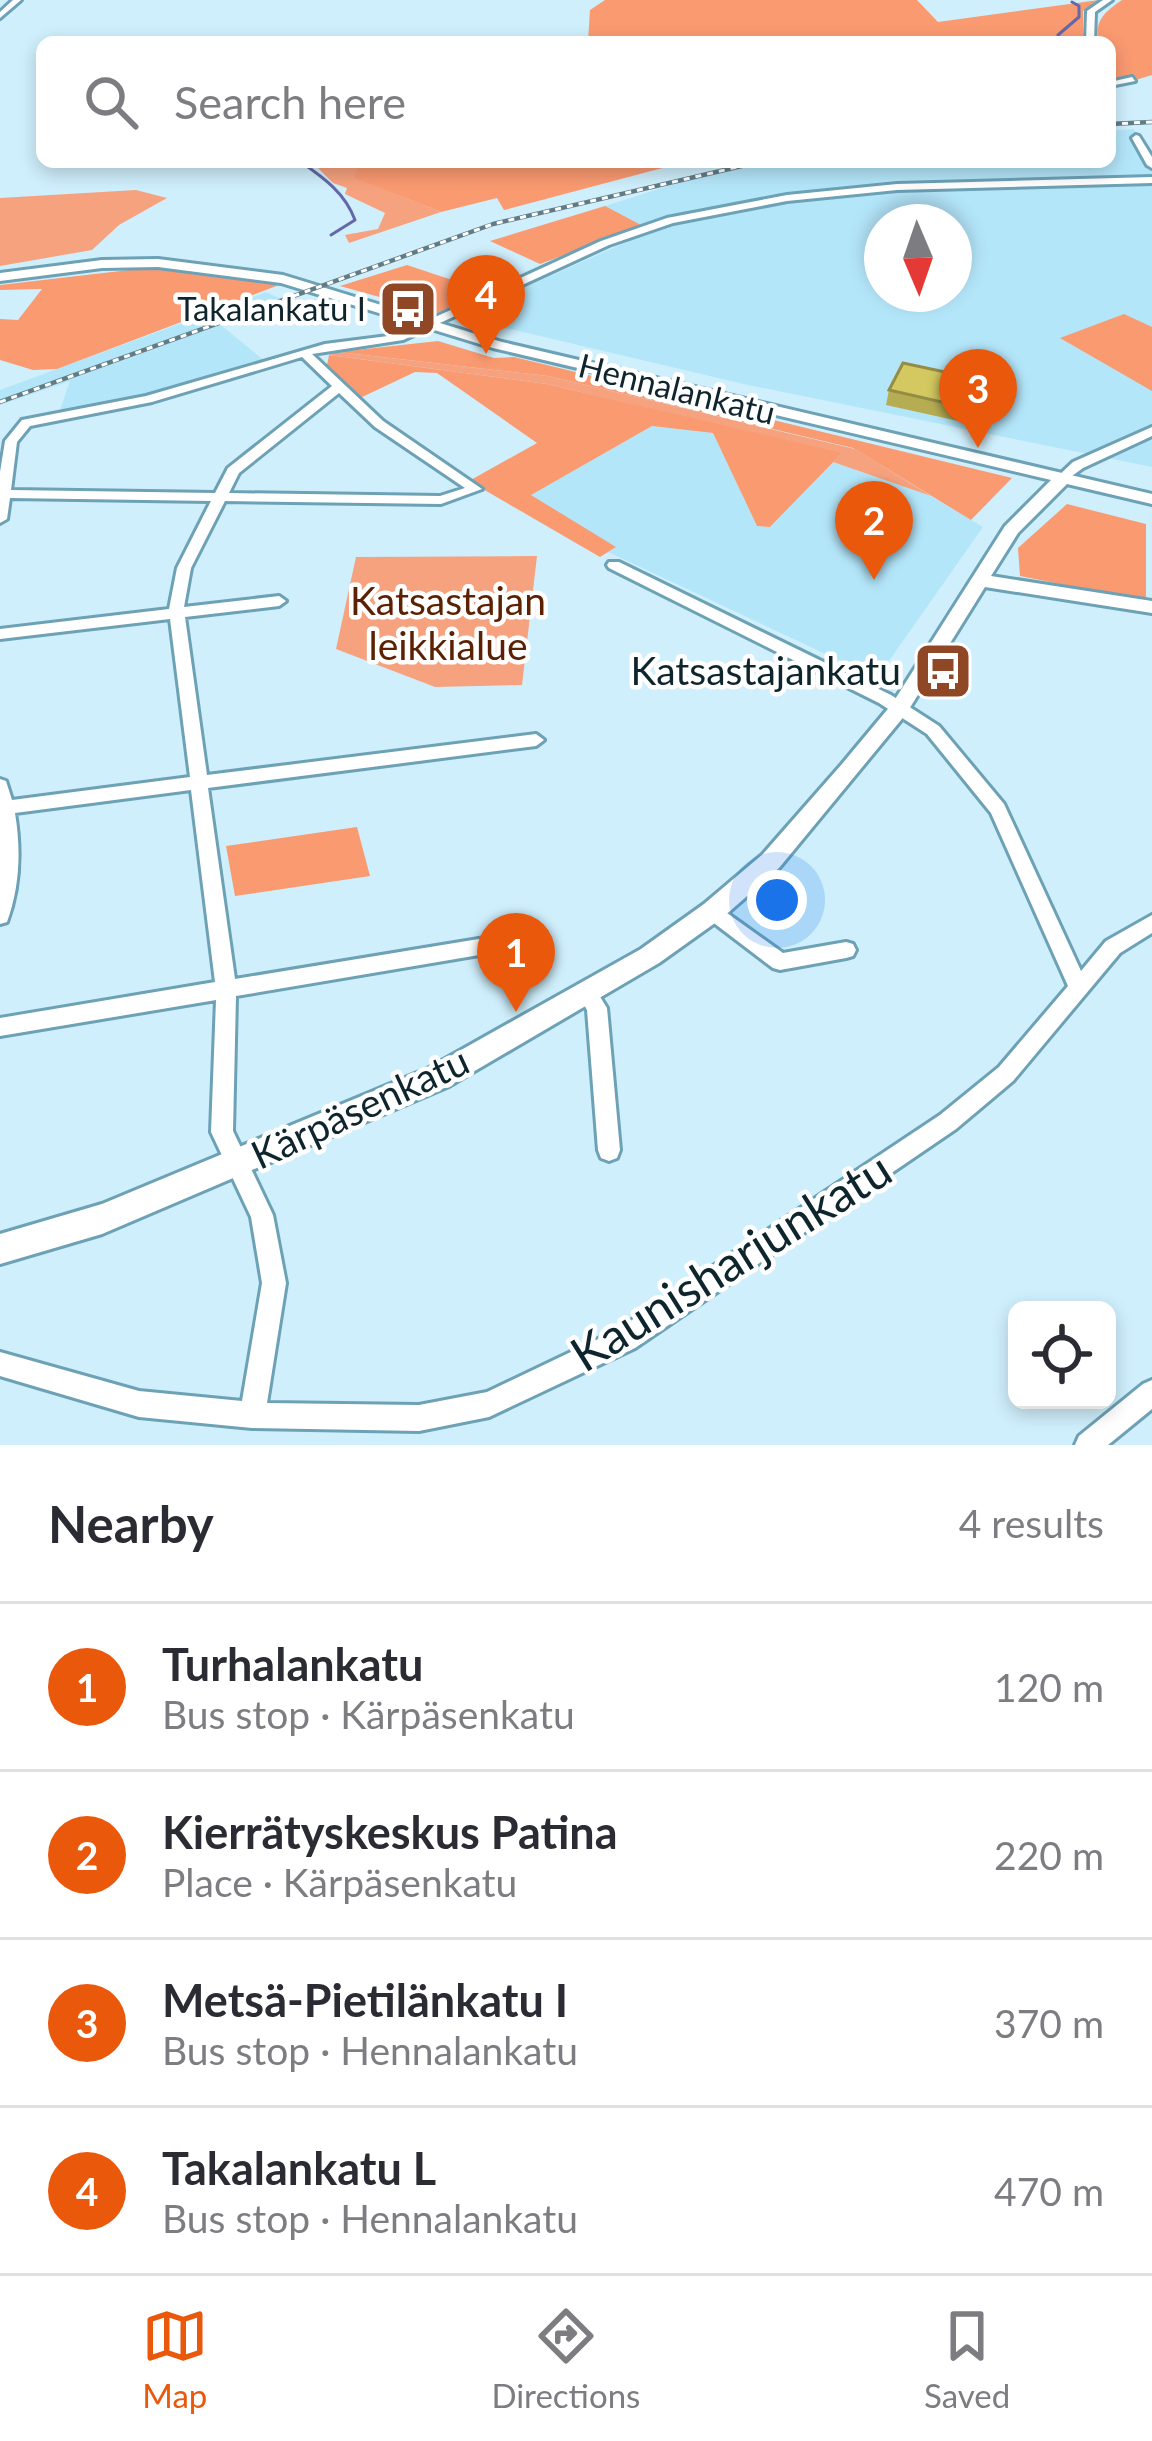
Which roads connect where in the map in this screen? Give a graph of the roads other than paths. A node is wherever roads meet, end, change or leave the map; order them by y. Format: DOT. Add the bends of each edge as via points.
graph roads {
  1 [pos="17,0"];
  2 [pos="1108,0"];
  3 [pos="2,12"];
  4 [pos="1090,36"];
  5 [pos="1132,79"];
  6 [pos="1116,83"];
  7 [pos="1136,138"];
  8 [pos="1152,165"];
  9 [pos="1152,180"];
  10 [pos="0,279"];
  11 [pos="427,325"];
  12 [pos="304,353"];
  13 [pos="338,388"];
  14 [pos="1152,430"];
  15 [pos="4,467"];
  16 [pos="1062,479"];
  17 [pos="5,494"];
  18 [pos="218,497"];
  19 [pos="1152,499"];
  20 [pos="0,519"];
  21 [pos="614,565"];
  22 [pos="978,580"];
  23 [pos="280,601"];
  24 [pos="1152,607"];
  25 [pos="176,610"];
  26 [pos="0,634"];
  27 [pos="899,709"];
  28 [pos="536,740"];
  29 [pos="196,780"];
  30 [pos="0,786"];
  31 [pos="7,807"];
  32 [pos="713,911"];
  33 [pos="0,916"];
  34 [pos="1152,923"];
  35 [pos="503,944"];
  36 [pos="846,950"];
  37 [pos="1078,986"];
  38 [pos="226,987"];
  39 [pos="587,993"];
  40 [pos="0,1027"];
  41 [pos="608,1150"];
  42 [pos="240,1163"];
  43 [pos="0,1249"];
  44 [pos="0,1364"];
  45 [pos="1152,1393"];
  46 [pos="252,1415"];
  47 [pos="1088,1445"];
  1 -- 3 [label="street"];
  2 -- 4 [label="street" via="1091,10"];
  5 -- 6 [label="street"];
  7 -- 8 [label="street"];
  9 -- 11 [label="street" via="941,183 735,207 605,243"];
  10 -- 11 [label="street, Hennalankatu" via="133,263 196,265 283,279"];
  11 -- 12 [label="street" via="399,338"];
  11 -- 16 [label="street, Hennalankatu"];
  12 -- 13 [label="street"];
  12 -- 15 [label="street" via="18,428"];
  13 -- 18 [label="street" via="233,472"];
  13 -- 18 [label="street" via="475,489 442,500"];
  14 -- 16 [label="street"];
  15 -- 17 [label="street"];
  16 -- 19 [label="street, Hennalankatu"];
  16 -- 22 [label="street, Kärpäsenkatu" via="1011,530"];
  17 -- 18 [label="street"];
  17 -- 20 [label="street"];
  18 -- 25 [label="street" via="184,568"];
  21 -- 27 [label="street"];
  22 -- 24 [label="street"];
  22 -- 27 [label="street, Kärpäsenkatu"];
  23 -- 25 [label="street"];
  25 -- 26 [label="street"];
  25 -- 29 [label="street"];
  27 -- 32 [label="street, Kärpäsenkatu" via="771,861"];
  27 -- 37 [label="street" via="933,730 998,809"];
  28 -- 29 [label="street"];
  29 -- 31 [label="street"];
  29 -- 38 [label="street" via="203,785"];
  30 -- 31 [label="street"];
  31 -- 33 [label="street" via="9,884"];
  32 -- 36 [label="street" via="780,962"];
  32 -- 39 [label="street, Kärpäsenkatu"];
  34 -- 37 [label="street, Kaunisharjunkatu" via="1113,947"];
  35 -- 38 [label="street"];
  37 -- 46 [label="street, Kaunisharjunkatu" via="1006,1074 948,1122 626,1339 489,1403 419,1418"];
  38 -- 40 [label="street"];
  38 -- 42 [label="street" via="222,1132"];
  39 -- 41 [label="street" via="597,1008"];
  39 -- 42 [label="street, Kärpäsenkatu" via="439,1077"];
  42 -- 43 [label="street, Kärpäsenkatu"];
  42 -- 46 [label="street" via="262,1215 274,1283"];
  44 -- 46 [label="street, Kaunisharjunkatu" via="139,1404"];
  45 -- 47 [label="street"];
}
